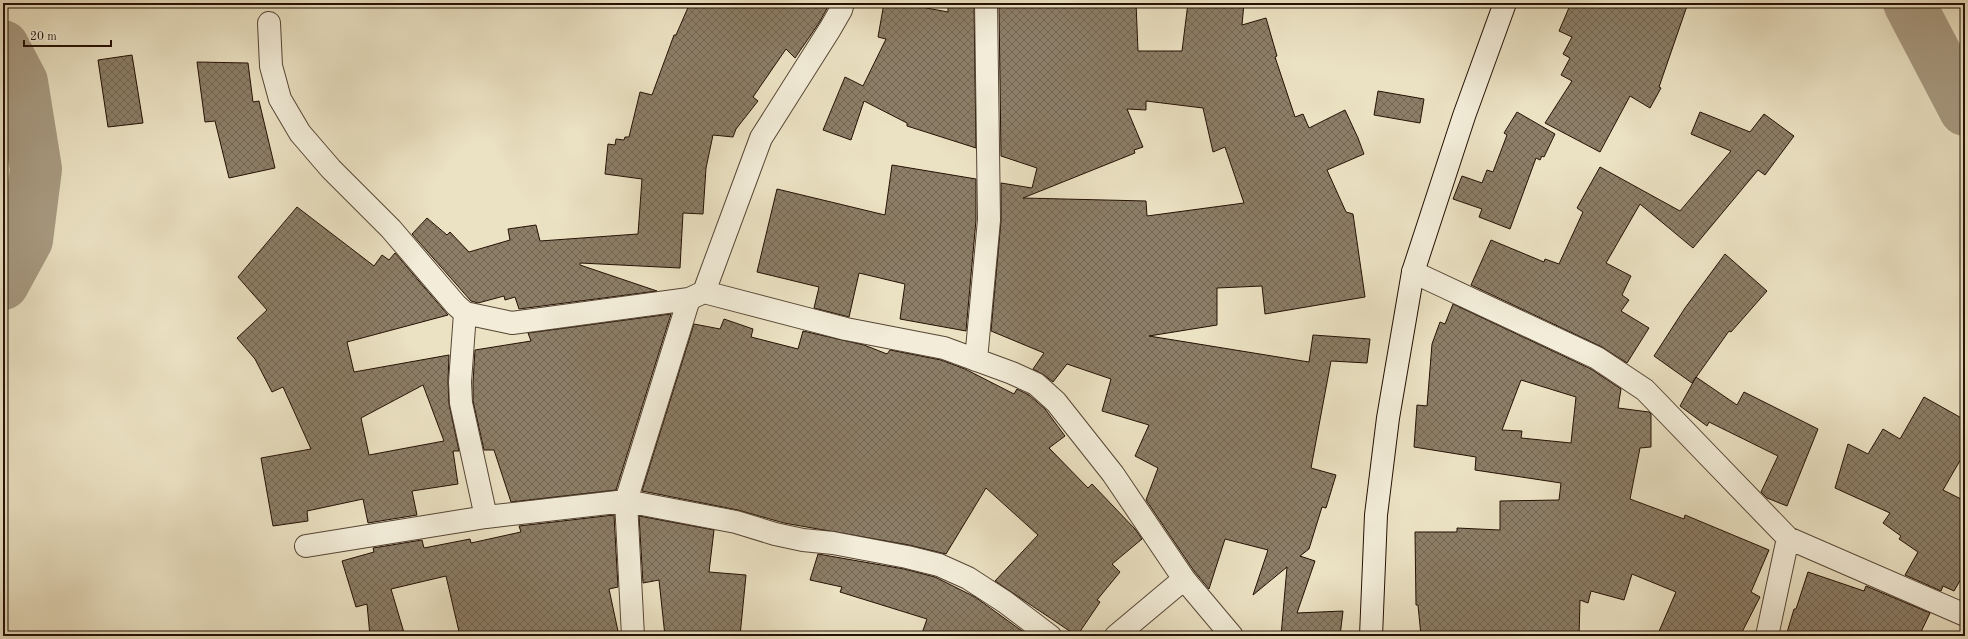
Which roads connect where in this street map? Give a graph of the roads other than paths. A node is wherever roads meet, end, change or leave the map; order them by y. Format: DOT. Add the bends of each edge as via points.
graph roads {
  1 [pos="843,3"];
  2 [pos="986,3"];
  3 [pos="1505,3"];
  4 [pos="269,23"];
  5 [pos="1413,272"];
  6 [pos="696,296"];
  7 [pos="465,313"];
  8 [pos="976,360"];
  9 [pos="626,501"];
  10 [pos="486,517"];
  11 [pos="1788,538"];
  12 [pos="306,546"];
  13 [pos="1184,579"];
  14 [pos="1965,615"];
  15 [pos="634,636"];
  16 [pos="1050,636"];
  17 [pos="1116,636"];
  18 [pos="1232,636"];
  19 [pos="1371,636"];
  20 [pos="1767,636"];
  1 -- 6 [label="street" via="830,29 761,138"];
  2 -- 8 [label="street" via="989,220"];
  3 -- 5 [label="street" via="1464,116"];
  4 -- 7 [label="street" via="273,73 280,99 300,133 331,169 391,229"];
  5 -- 11 [label="street" via="1597,358 1645,390"];
  5 -- 19 [label="street" via="1385,440 1376,515"];
  6 -- 7 [label="street" via="512,323"];
  6 -- 8 [label="street" via="944,348"];
  6 -- 9 [label="street"];
  7 -- 10 [label="street" via="461,403"];
  8 -- 13 [label="street" via="1036,384 1056,402 1113,474"];
  9 -- 10 [label="street"];
  9 -- 15 [label="street"];
  9 -- 16 [label="street" via="736,522 796,538 939,565 968,578"];
  10 -- 12 [label="street"];
  11 -- 14 [label="street"];
  11 -- 20 [label="street"];
  13 -- 17 [label="street"];
  13 -- 18 [label="street"];
}
